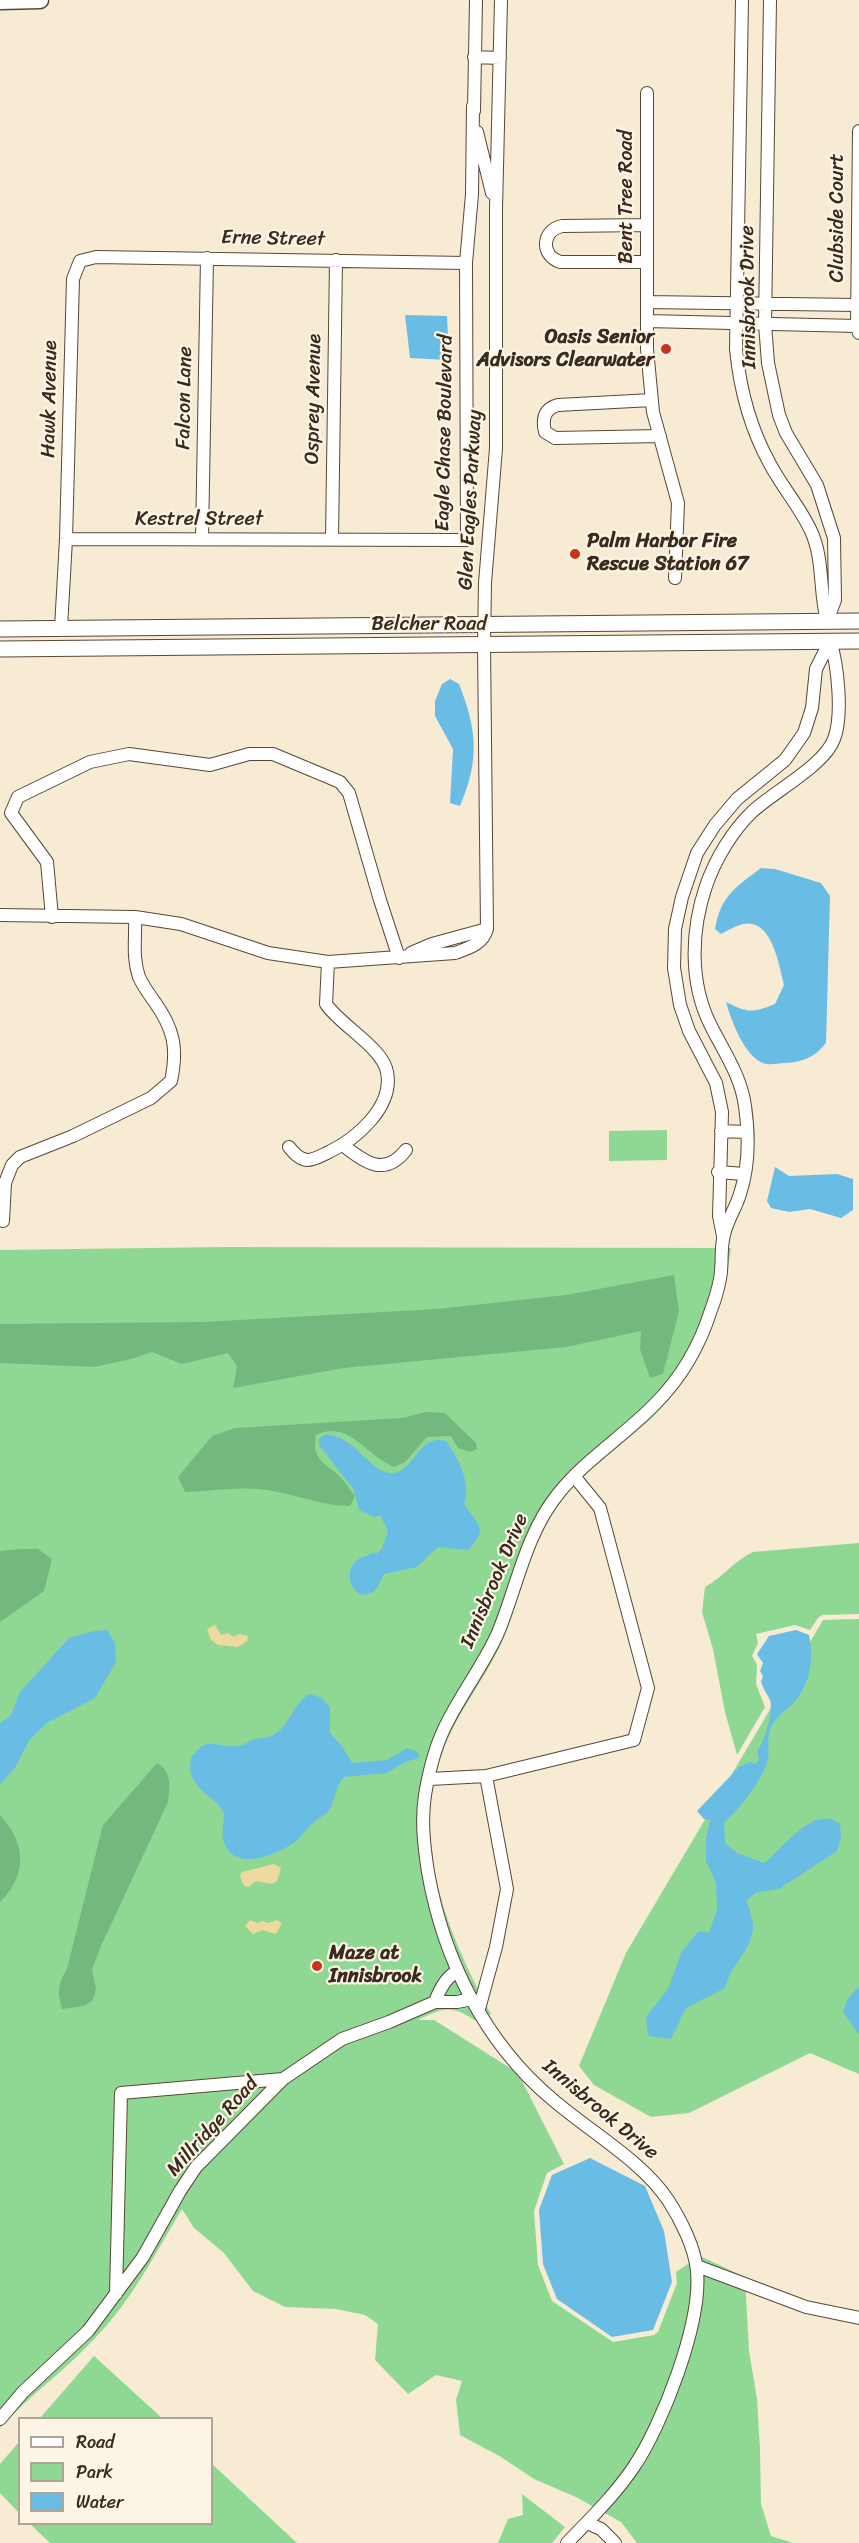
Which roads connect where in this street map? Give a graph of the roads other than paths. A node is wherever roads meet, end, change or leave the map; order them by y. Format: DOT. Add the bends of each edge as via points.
graph roads {
  1 [pos="40,0"];
  2 [pos="476,0"];
  3 [pos="501,0"];
  4 [pos="742,0"];
  5 [pos="770,0"];
  6 [pos="0,1"];
  7 [pos="474,57"];
  8 [pos="500,58"];
  9 [pos="647,93"];
  10 [pos="473,106"];
  11 [pos="499,110"];
  12 [pos="859,131"];
  13 [pos="484,163"];
  14 [pos="472,194"];
  15 [pos="496,209"];
  16 [pos="646,225"];
  17 [pos="207,258"];
  18 [pos="336,260"];
  19 [pos="80,261"];
  20 [pos="646,262"];
  21 [pos="466,263"];
  22 [pos="647,302"];
  23 [pos="683,302"];
  24 [pos="737,302"];
  25 [pos="766,303"];
  26 [pos="857,305"];
  27 [pos="646,321"];
  28 [pos="683,322"];
  29 [pos="737,323"];
  30 [pos="765,324"];
  31 [pos="858,330"];
  32 [pos="652,400"];
  33 [pos="660,436"];
  34 [pos="66,539"];
  35 [pos="202,539"];
  36 [pos="332,539"];
  37 [pos="675,578"];
  38 [pos="827,621"];
  39 [pos="859,621"];
  40 [pos="484,625"];
  41 [pos="61,628"];
  42 [pos="859,628"];
  43 [pos="0,629"];
  44 [pos="859,641"];
  45 [pos="830,642"];
  46 [pos="745,643"];
  47 [pos="484,646"];
  48 [pos="0,649"];
  49 [pos="0,915"];
  50 [pos="52,917"];
  51 [pos="135,917"];
  52 [pos="399,958"];
  53 [pos="328,962"];
  54 [pos="721,1131"];
  55 [pos="747,1132"];
  56 [pos="344,1145"];
  57 [pos="289,1147"];
  58 [pos="406,1150"];
  59 [pos="718,1172"];
  60 [pos="744,1174"];
  61 [pos="3,1221"];
  62 [pos="723,1236"];
  63 [pos="574,1476"];
  64 [pos="486,1776"];
  65 [pos="430,1779"];
  66 [pos="456,1972"];
  67 [pos="435,2002"];
  68 [pos="475,2004"];
  69 [pos="283,2079"];
  70 [pos="697,2266"];
  71 [pos="116,2294"];
  72 [pos="859,2318"];
  73 [pos="0,2419"];
  74 [pos="587,2523"];
  75 [pos="567,2543"];
  76 [pos="615,2543"];
  1 -- 6 [label="highway"];
  2 -- 7 [label="street, Glen Eagles Parkway"];
  3 -- 8 [label="street, Glen Eagles Parkway"];
  4 -- 24 [label="street, Innisbrook Drive"];
  5 -- 25 [label="street, Innisbrook Drive"];
  7 -- 8 [label="street"];
  7 -- 10 [label="street, Glen Eagles Parkway"];
  8 -- 11 [label="street, Glen Eagles Parkway"];
  9 -- 16 [label="street, Bent Tree Road"];
  10 -- 13 [label="street, Glen Eagles Parkway"];
  10 -- 14 [label="street, Eagle Chase Boulevard"];
  11 -- 13 [label="street, Eagle Chase Boulevard"];
  11 -- 15 [label="street, Glen Eagles Parkway"];
  12 -- 26 [label="street, Clubside Court"];
  13 -- 14 [label="street, Eagle Chase Boulevard"];
  13 -- 15 [label="street, Glen Eagles Parkway"];
  14 -- 21 [label="street, Eagle Chase Boulevard"];
  15 -- 40 [label="street, Glen Eagles Parkway" via="496,448"];
  16 -- 20 [label="street, Bent Tree Road"];
  16 -- 20 [label="street" via="562,226 548,233 545,243 552,259 560,262"];
  17 -- 18 [label="street, Erne Street"];
  17 -- 19 [label="street, Erne Street" via="96,257"];
  17 -- 35 [label="street, Falcon Lane"];
  18 -- 21 [label="street, Erne Street"];
  18 -- 36 [label="street, Osprey Avenue"];
  19 -- 34 [label="street, Hawk Avenue" via="73,279"];
  20 -- 22 [label="street, Bent Tree Road"];
  21 -- 36 [label="street, Eagle Chase Boulevard" via="467,540"];
  22 -- 23 [label="street"];
  22 -- 27 [label="street, Bent Tree Road"];
  23 -- 24 [label="street"];
  23 -- 28 [label="street"];
  24 -- 25 [label="street, Clubside Court"];
  24 -- 29 [label="street, Innisbrook Drive"];
  25 -- 26 [label="street, Clubside Court"];
  25 -- 30 [label="street, Innisbrook Drive"];
  26 -- 31 [label="street, Clubside Court"];
  27 -- 28 [label="street"];
  27 -- 32 [label="street, Bent Tree Road"];
  28 -- 29 [label="street"];
  29 -- 30 [label="street, Clubside Court"];
  29 -- 38 [label="street, Innisbrook Drive" via="738,376 746,408 770,465 812,533 819,555"];
  30 -- 31 [label="street, Clubside Court"];
  30 -- 38 [label="street, Innisbrook Drive" via="779,415 817,485 834,538 835,600"];
  32 -- 33 [label="street, Bent Tree Road"];
  32 -- 33 [label="street" via="558,405 548,410 543,424 545,432 555,438"];
  33 -- 37 [label="street, Bent Tree Road" via="678,503"];
  34 -- 35 [label="street, Kestrel Street"];
  34 -- 41 [label="street, Hawk Avenue"];
  35 -- 36 [label="street, Kestrel Street"];
  38 -- 39 [label="main road, Belcher Road"];
  38 -- 40 [label="main road, Belcher Road"];
  38 -- 46 [label="main road" via="809,630 765,633"];
  40 -- 41 [label="main road, Belcher Road"];
  40 -- 47 [label="street, Glen Eagles Parkway"];
  41 -- 43 [label="main road, Belcher Road"];
  42 -- 45 [label="main road" via="843,630"];
  44 -- 45 [label="main road, Belcher Road"];
  45 -- 46 [label="main road, Belcher Road"];
  45 -- 54 [label="street, Innisbrook Drive" via="816,669 813,708 804,733 785,760 737,799 715,825 697,854 682,897 675,929 674,968 680,1005 716,1083"];
  45 -- 55 [label="street, Innisbrook Drive" via="838,667 834,742 817,761 748,816 722,852 698,910 696,980 706,1018 741,1082"];
  46 -- 47 [label="main road, Belcher Road"];
  47 -- 48 [label="main road, Belcher Road"];
  47 -- 52 [label="street, Glen Eagles Parkway" via="486,933 432,944"];
  49 -- 50 [label="street"];
  50 -- 51 [label="street"];
  50 -- 52 [label="street" via="47,862 11,813 18,797 90,762 129,754 210,765 249,754 273,754 340,782 350,793"];
  51 -- 53 [label="street" via="181,924 268,953"];
  51 -- 61 [label="street" via="134,960 140,978 172,1032 175,1051 171,1081 152,1098 20,1157 5,1183"];
  52 -- 53 [label="street"];
  53 -- 56 [label="street" via="326,1004 378,1055 386,1067 388,1082 384,1099 369,1122"];
  54 -- 55 [label="street"];
  54 -- 59 [label="street, Innisbrook Drive"];
  55 -- 60 [label="street, Innisbrook Drive"];
  56 -- 57 [label="street" via="310,1160 297,1156"];
  56 -- 58 [label="street" via="365,1161 380,1165 396,1160"];
  59 -- 60 [label="street"];
  59 -- 62 [label="street, Innisbrook Drive"];
  60 -- 62 [label="street, Innisbrook Drive" via="742,1190"];
  62 -- 63 [label="street, Innisbrook Drive" via="720,1280 699,1344 671,1387"];
  63 -- 64 [label="street" via="600,1509 648,1688 637,1730 634,1740"];
  63 -- 65 [label="street, Innisbrook Drive" via="554,1499 530,1540 496,1637 445,1726"];
  64 -- 65 [label="street"];
  64 -- 68 [label="street" via="507,1890 496,1947"];
  65 -- 66 [label="street, Innisbrook Drive" via="425,1794 423,1846 432,1898"];
  66 -- 67 [label="street" via="441,1988"];
  66 -- 68 [label="street, Innisbrook Drive"];
  67 -- 68 [label="street, Millridge Road"];
  67 -- 69 [label="street, Millridge Road" via="342,2039"];
  68 -- 70 [label="street, Innisbrook Drive" via="510,2057 546,2095 649,2175 669,2202"];
  69 -- 71 [label="street, Millridge Road" via="196,2167 143,2257"];
  69 -- 71 [label="street" via="121,2093"];
  70 -- 72 [label="street" via="806,2307"];
  70 -- 74 [label="street, Innisbrook Drive" via="692,2320 663,2414 630,2472"];
  71 -- 73 [label="street, Millridge Road" via="88,2331"];
  74 -- 75 [label="street, Innisbrook Drive"];
  74 -- 76 [label="street" via="601,2529"];
}
